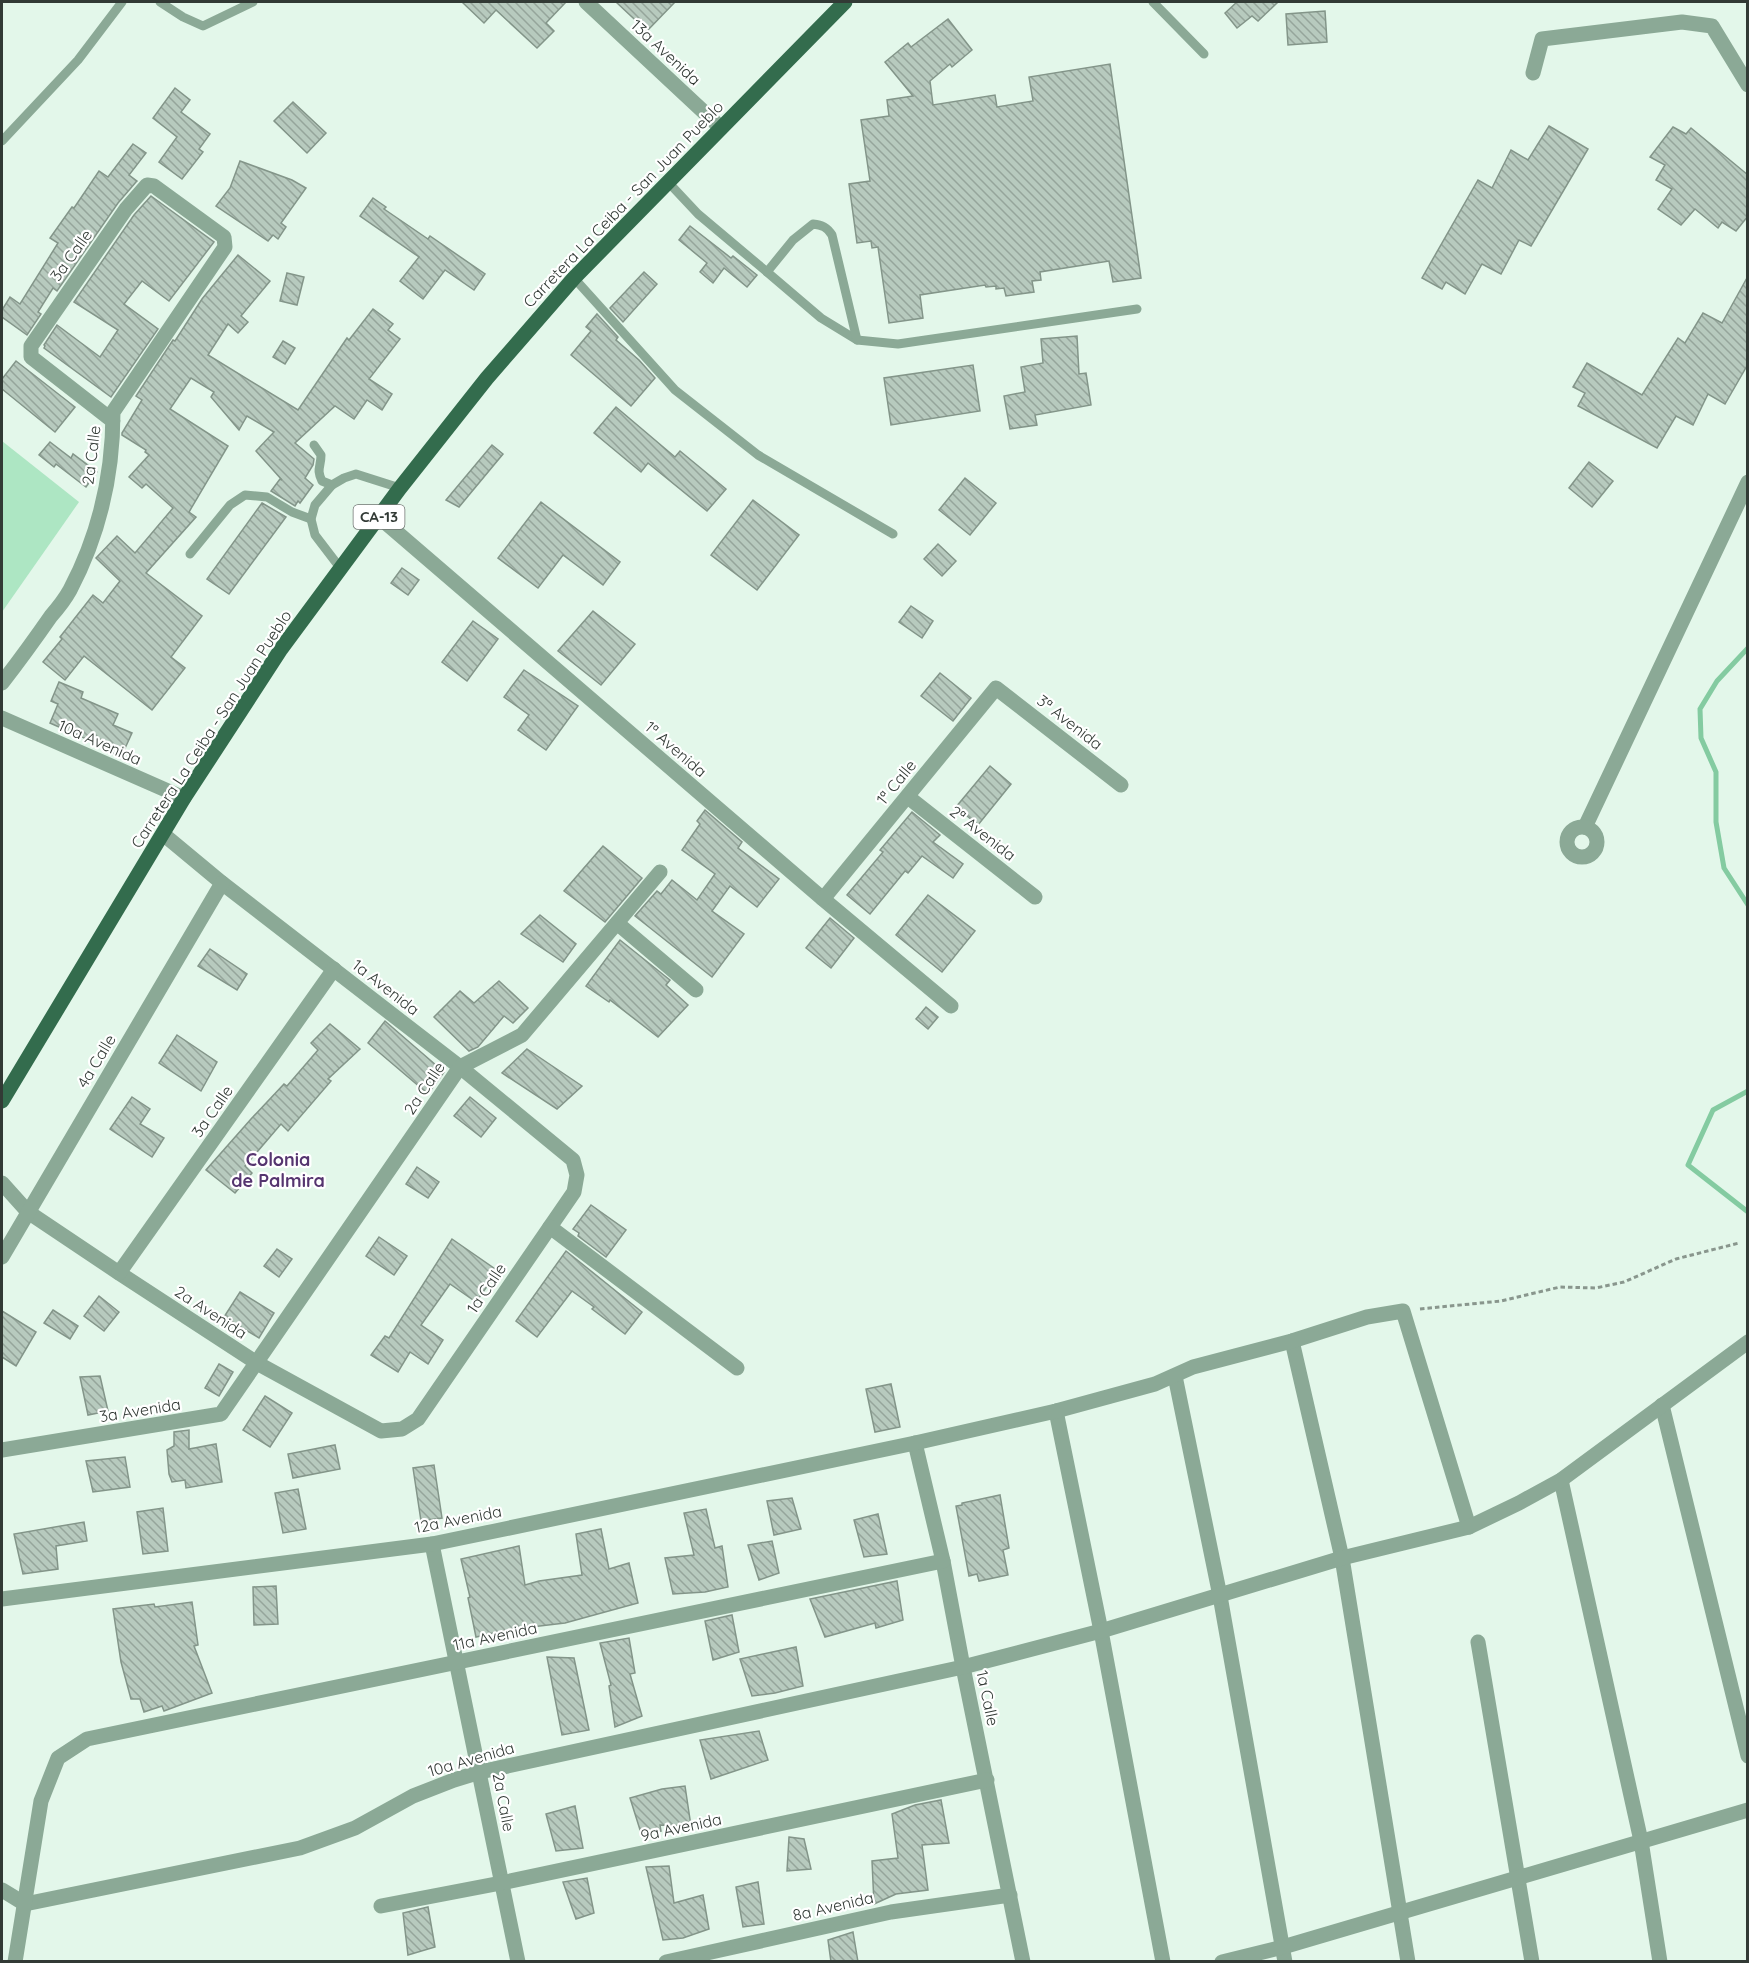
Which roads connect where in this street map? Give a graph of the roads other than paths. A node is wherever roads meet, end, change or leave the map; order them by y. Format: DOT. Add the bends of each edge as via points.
graph roads {
  1 [pos="122,2"];
  2 [pos="160,2"];
  3 [pos="253,2"];
  4 [pos="586,2"];
  5 [pos="845,2"];
  6 [pos="1153,2"];
  7 [pos="1204,54"];
  8 [pos="1533,73"];
  9 [pos="1748,86"];
  10 [pos="721,128"];
  11 [pos="2,141"];
  12 [pos="668,182"];
  13 [pos="143,188"];
  14 [pos="767,272"];
  15 [pos="573,278"];
  16 [pos="1137,309"];
  17 [pos="857,340"];
  18 [pos="113,421"];
  19 [pos="314,445"];
  20 [pos="1748,482"];
  21 [pos="332,485"];
  22 [pos="400,488"];
  23 [pos="379,518"];
  24 [pos="311,519"];
  25 [pos="893,534"];
  26 [pos="190,554"];
  27 [pos="341,569"];
  28 [pos="2,683"];
  29 [pos="996,688"];
  30 [pos="2,718"];
  31 [pos="1121,785"];
  32 [pos="908,796"];
  33 [pos="184,798"];
  34 [pos="1585,827"];
  35 [pos="163,834"];
  36 [pos="660,872"];
  37 [pos="222,883"];
  38 [pos="1035,897"];
  39 [pos="823,899"];
  40 [pos="617,923"];
  41 [pos="334,969"];
  42 [pos="696,990"];
  43 [pos="951,1006"];
  44 [pos="460,1067"];
  45 [pos="2,1101"];
  46 [pos="577,1174"];
  47 [pos="2,1183"];
  48 [pos="28,1212"];
  49 [pos="550,1227"];
  50 [pos="2,1257"];
  51 [pos="119,1273"];
  52 [pos="1292,1341"];
  53 [pos="1748,1342"];
  54 [pos="257,1363"];
  55 [pos="737,1368"];
  56 [pos="1175,1376"];
  57 [pos="1662,1405"];
  58 [pos="1056,1411"];
  59 [pos="418,1419"];
  60 [pos="915,1443"];
  61 [pos="2,1450"];
  62 [pos="1561,1480"];
  63 [pos="1469,1527"];
  64 [pos="432,1544"];
  65 [pos="1342,1558"];
  66 [pos="943,1561"];
  67 [pos="1220,1596"];
  68 [pos="2,1599"];
  69 [pos="1101,1630"];
  70 [pos="1478,1642"];
  71 [pos="457,1662"];
  72 [pos="963,1667"];
  73 [pos="1748,1756"];
  74 [pos="480,1772"];
  75 [pos="987,1780"];
  76 [pos="1748,1810"];
  77 [pos="1641,1841"];
  78 [pos="1519,1878"];
  79 [pos="501,1883"];
  80 [pos="2,1890"];
  81 [pos="1010,1895"];
  82 [pos="25,1904"];
  83 [pos="381,1906"];
  84 [pos="1400,1911"];
  85 [pos="1284,1954"];
  86 [pos="15,1962"];
  87 [pos="518,1962"];
  88 [pos="666,1962"];
  89 [pos="1023,1962"];
  90 [pos="1163,1962"];
  91 [pos="1222,1962"];
  92 [pos="1408,1962"];
  93 [pos="1532,1962"];
  94 [pos="1660,1962"];
  1 -- 11 [label="lane" via="78,60"];
  2 -- 3 [label="lane" via="203,26"];
  4 -- 10 [label="street, 13a Avenida"];
  5 -- 10 [label="main road, Carretera La Ceiba - San Juan Pueblo / CA-13"];
  6 -- 7 [label="lane"];
  8 -- 9 [label="street" via="1542,39 1682,22 1712,26"];
  10 -- 12 [label="main road, Carretera La Ceiba - San Juan Pueblo / CA-13"];
  12 -- 14 [label="lane" via="698,214"];
  12 -- 15 [label="main road, Carretera La Ceiba - San Juan Pueblo / CA-13"];
  13 -- 18 [label="street, 3a Calle" via="31,346 30,357"];
  13 -- 18 [label="street, 2a Calle" via="147,184 154,186 224,237 225,247 113,412"];
  14 -- 17 [label="lane" via="821,318"];
  14 -- 17 [label="lane" via="793,240 813,224 828,229"];
  15 -- 22 [label="main road, Carretera La Ceiba - San Juan Pueblo / CA-13"];
  15 -- 25 [label="lane" via="684,398 758,455"];
  16 -- 17 [label="lane" via="898,344"];
  18 -- 28 [label="street, 2a Calle" via="109,474 95,529 70,590"];
  19 -- 21 [label="lane" via="321,455 319,475"];
  20 -- 34 [label="street"];
  21 -- 22 [label="lane" via="356,474"];
  21 -- 24 [label="lane" via="315,504"];
  22 -- 23 [label="main road, Carretera La Ceiba - San Juan Pueblo / CA-13"];
  23 -- 27 [label="main road, Carretera La Ceiba - San Juan Pueblo / CA-13"];
  23 -- 39 [label="street, 1ª Avenida"];
  24 -- 26 [label="lane" via="267,497 245,495 230,505"];
  24 -- 27 [label="lane" via="315,535"];
  27 -- 33 [label="main road, Carretera La Ceiba - San Juan Pueblo / CA-13" via="281,650"];
  29 -- 31 [label="street, 3ª Avenida"];
  29 -- 32 [label="street, 1ª Calle"];
  30 -- 33 [label="street, 10a Avenida"];
  32 -- 38 [label="street, 2ª Avenida"];
  32 -- 39 [label="street, 1ª Calle"];
  33 -- 35 [label="main road, Carretera La Ceiba - San Juan Pueblo / CA-13"];
  35 -- 37 [label="street, 1a Avenida"];
  35 -- 45 [label="main road, Carretera La Ceiba - San Juan Pueblo / CA-13"];
  36 -- 40 [label="street, 2a Calle"];
  37 -- 41 [label="street, 1a Avenida"];
  37 -- 48 [label="street, 4a Calle"];
  39 -- 43 [label="street, 1ª Avenida"];
  40 -- 42 [label="street"];
  40 -- 44 [label="street, 2a Calle" via="522,1035"];
  41 -- 44 [label="street, 1a Avenida"];
  41 -- 51 [label="street, 3a Calle"];
  44 -- 46 [label="street, 1a Avenida" via="573,1160"];
  44 -- 54 [label="street, 2a Calle"];
  46 -- 49 [label="street, 1a Calle" via="574,1192"];
  47 -- 48 [label="street, 2a Avenida"];
  48 -- 50 [label="street, 4a Calle"];
  48 -- 51 [label="street, 2a Avenida"];
  49 -- 55 [label="street"];
  49 -- 59 [label="street, 1a Calle"];
  51 -- 54 [label="street, 2a Avenida"];
  52 -- 56 [label="street, 12a Avenida" via="1192,1367"];
  52 -- 63 [label="street, 12a Avenida" via="1367,1317 1403,1311"];
  52 -- 65 [label="street"];
  53 -- 57 [label="street, 10a Avenida"];
  54 -- 59 [label="street, 2a Avenida" via="381,1431 402,1429"];
  54 -- 61 [label="street, 3a Avenida" via="222,1414"];
  56 -- 58 [label="street, 12a Avenida"];
  56 -- 67 [label="street"];
  57 -- 62 [label="street, 10a Avenida"];
  57 -- 73 [label="street"];
  58 -- 60 [label="street, 12a Avenida"];
  58 -- 69 [label="street"];
  60 -- 64 [label="street, 12a Avenida"];
  60 -- 66 [label="street, 1a Calle"];
  62 -- 63 [label="street, 10a Avenida"];
  62 -- 77 [label="street"];
  63 -- 65 [label="street, 10a Avenida"];
  64 -- 68 [label="street, 12a Avenida"];
  64 -- 71 [label="street, 2a Calle"];
  65 -- 67 [label="street, 10a Avenida"];
  65 -- 84 [label="street"];
  66 -- 71 [label="street, 11a Avenida"];
  66 -- 72 [label="street, 1a Calle"];
  67 -- 69 [label="street, 10a Avenida"];
  67 -- 85 [label="street"];
  69 -- 72 [label="street, 10a Avenida"];
  69 -- 90 [label="street"];
  70 -- 78 [label="street"];
  71 -- 74 [label="street, 2a Calle"];
  71 -- 82 [label="street, 11a Avenida" via="87,1739 58,1758 41,1800"];
  72 -- 74 [label="street, 10a Avenida"];
  72 -- 75 [label="street, 1a Calle"];
  74 -- 79 [label="street, 2a Calle"];
  74 -- 82 [label="street, 10a Avenida" via="413,1796 355,1828 300,1848"];
  75 -- 79 [label="street, 9a Avenida"];
  75 -- 81 [label="street, 1a Calle"];
  76 -- 77 [label="street"];
  77 -- 78 [label="street"];
  77 -- 94 [label="street"];
  78 -- 84 [label="street"];
  78 -- 93 [label="street"];
  79 -- 83 [label="street, 9a Avenida"];
  79 -- 87 [label="street, 2a Calle"];
  80 -- 82 [label="street"];
  81 -- 88 [label="street, 8a Avenida" via="891,1912"];
  81 -- 89 [label="street, 1a Calle"];
  82 -- 86 [label="street"];
  84 -- 85 [label="street"];
  84 -- 92 [label="street"];
  85 -- 91 [label="street"];
}
